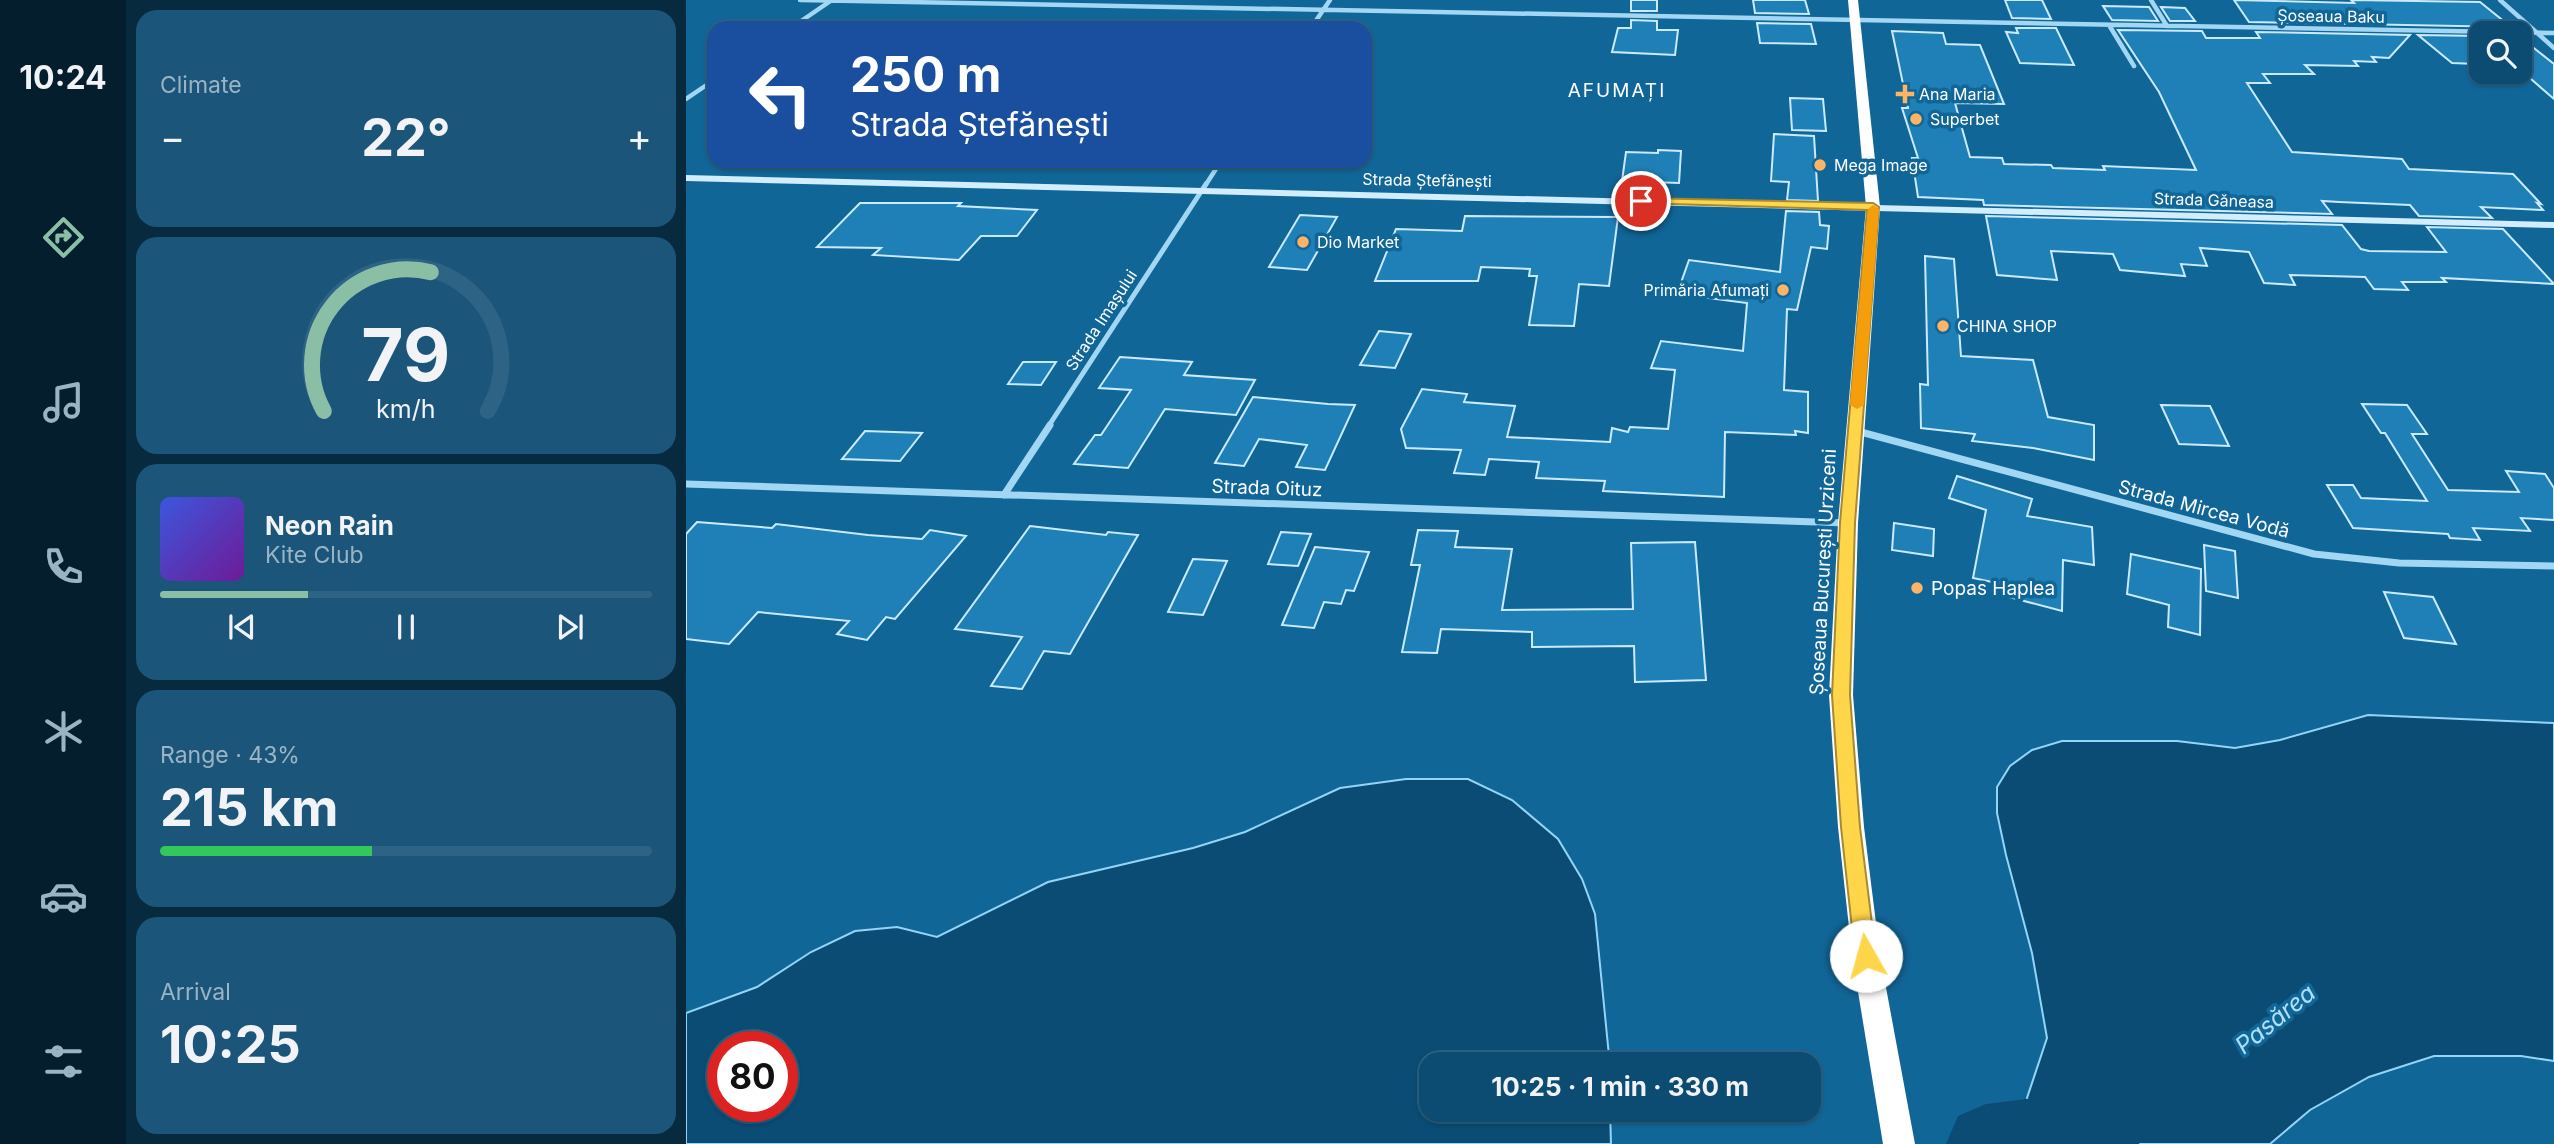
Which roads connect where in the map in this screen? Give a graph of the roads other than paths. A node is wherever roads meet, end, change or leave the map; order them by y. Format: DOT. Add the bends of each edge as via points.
graph roads {
  1 [pos="800,0"];
  2 [pos="832,0"];
  3 [pos="1330,0"];
  4 [pos="1853,0"];
  5 [pos="2151,0"];
  6 [pos="2500,0"];
  7 [pos="1322,10"];
  8 [pos="801,21"];
  9 [pos="1315,21"];
  10 [pos="1856,21"];
  11 [pos="2109,25"];
  12 [pos="2167,26"];
  13 [pos="2536,32"];
  14 [pos="2554,33"];
  15 [pos="2554,48"];
  16 [pos="2134,66"];
  17 [pos="707,85"];
  18 [pos="686,99"];
  19 [pos="1217,168"];
  20 [pos="686,178"];
  21 [pos="1202,190"];
  22 [pos="1873,207"];
  23 [pos="2554,225"];
  24 [pos="1855,430"];
  25 [pos="686,484"];
  26 [pos="1004,495"];
  27 [pos="1848,523"];
  28 [pos="2554,566"];
  29 [pos="1899,1144"];
  1 -- 2 [label="street, Șoseaua Baku"];
  2 -- 7 [label="street, Șoseaua Baku"];
  2 -- 8 [label="street"];
  3 -- 7 [label="street"];
  4 -- 10 [label="highway, Șoseaua București Urziceni"];
  5 -- 12 [label="street"];
  6 -- 13 [label="street"];
  7 -- 9 [label="street"];
  7 -- 10 [label="street, Șoseaua Baku"];
  10 -- 11 [label="street, Șoseaua Baku"];
  10 -- 22 [label="highway, Șoseaua București Urziceni"];
  11 -- 12 [label="street, Șoseaua Baku"];
  11 -- 16 [label="street"];
  12 -- 13 [label="street, Șoseaua Baku"];
  13 -- 14 [label="street, Șoseaua Baku"];
  13 -- 15 [label="street"];
  17 -- 18 [label="street"];
  19 -- 21 [label="street, Strada Imașului"];
  20 -- 21 [label="main road, Strada Ștefănești"];
  21 -- 22 [label="main road, Strada Ștefănești"];
  21 -- 26 [label="street, Strada Imașului"];
  22 -- 23 [label="main road, Strada Găneasa"];
  22 -- 24 [label="highway, Șoseaua București Urziceni"];
  24 -- 27 [label="highway, Șoseaua București Urziceni"];
  24 -- 28 [label="street, Strada Mircea Vodă" via="2314,554 2399,563"];
  25 -- 26 [label="street, Strada Oituz"];
  26 -- 27 [label="street, Strada Oituz"];
  27 -- 29 [label="highway, Șoseaua București Urziceni" via="1841,695 1850,827 1866,956"];
}
